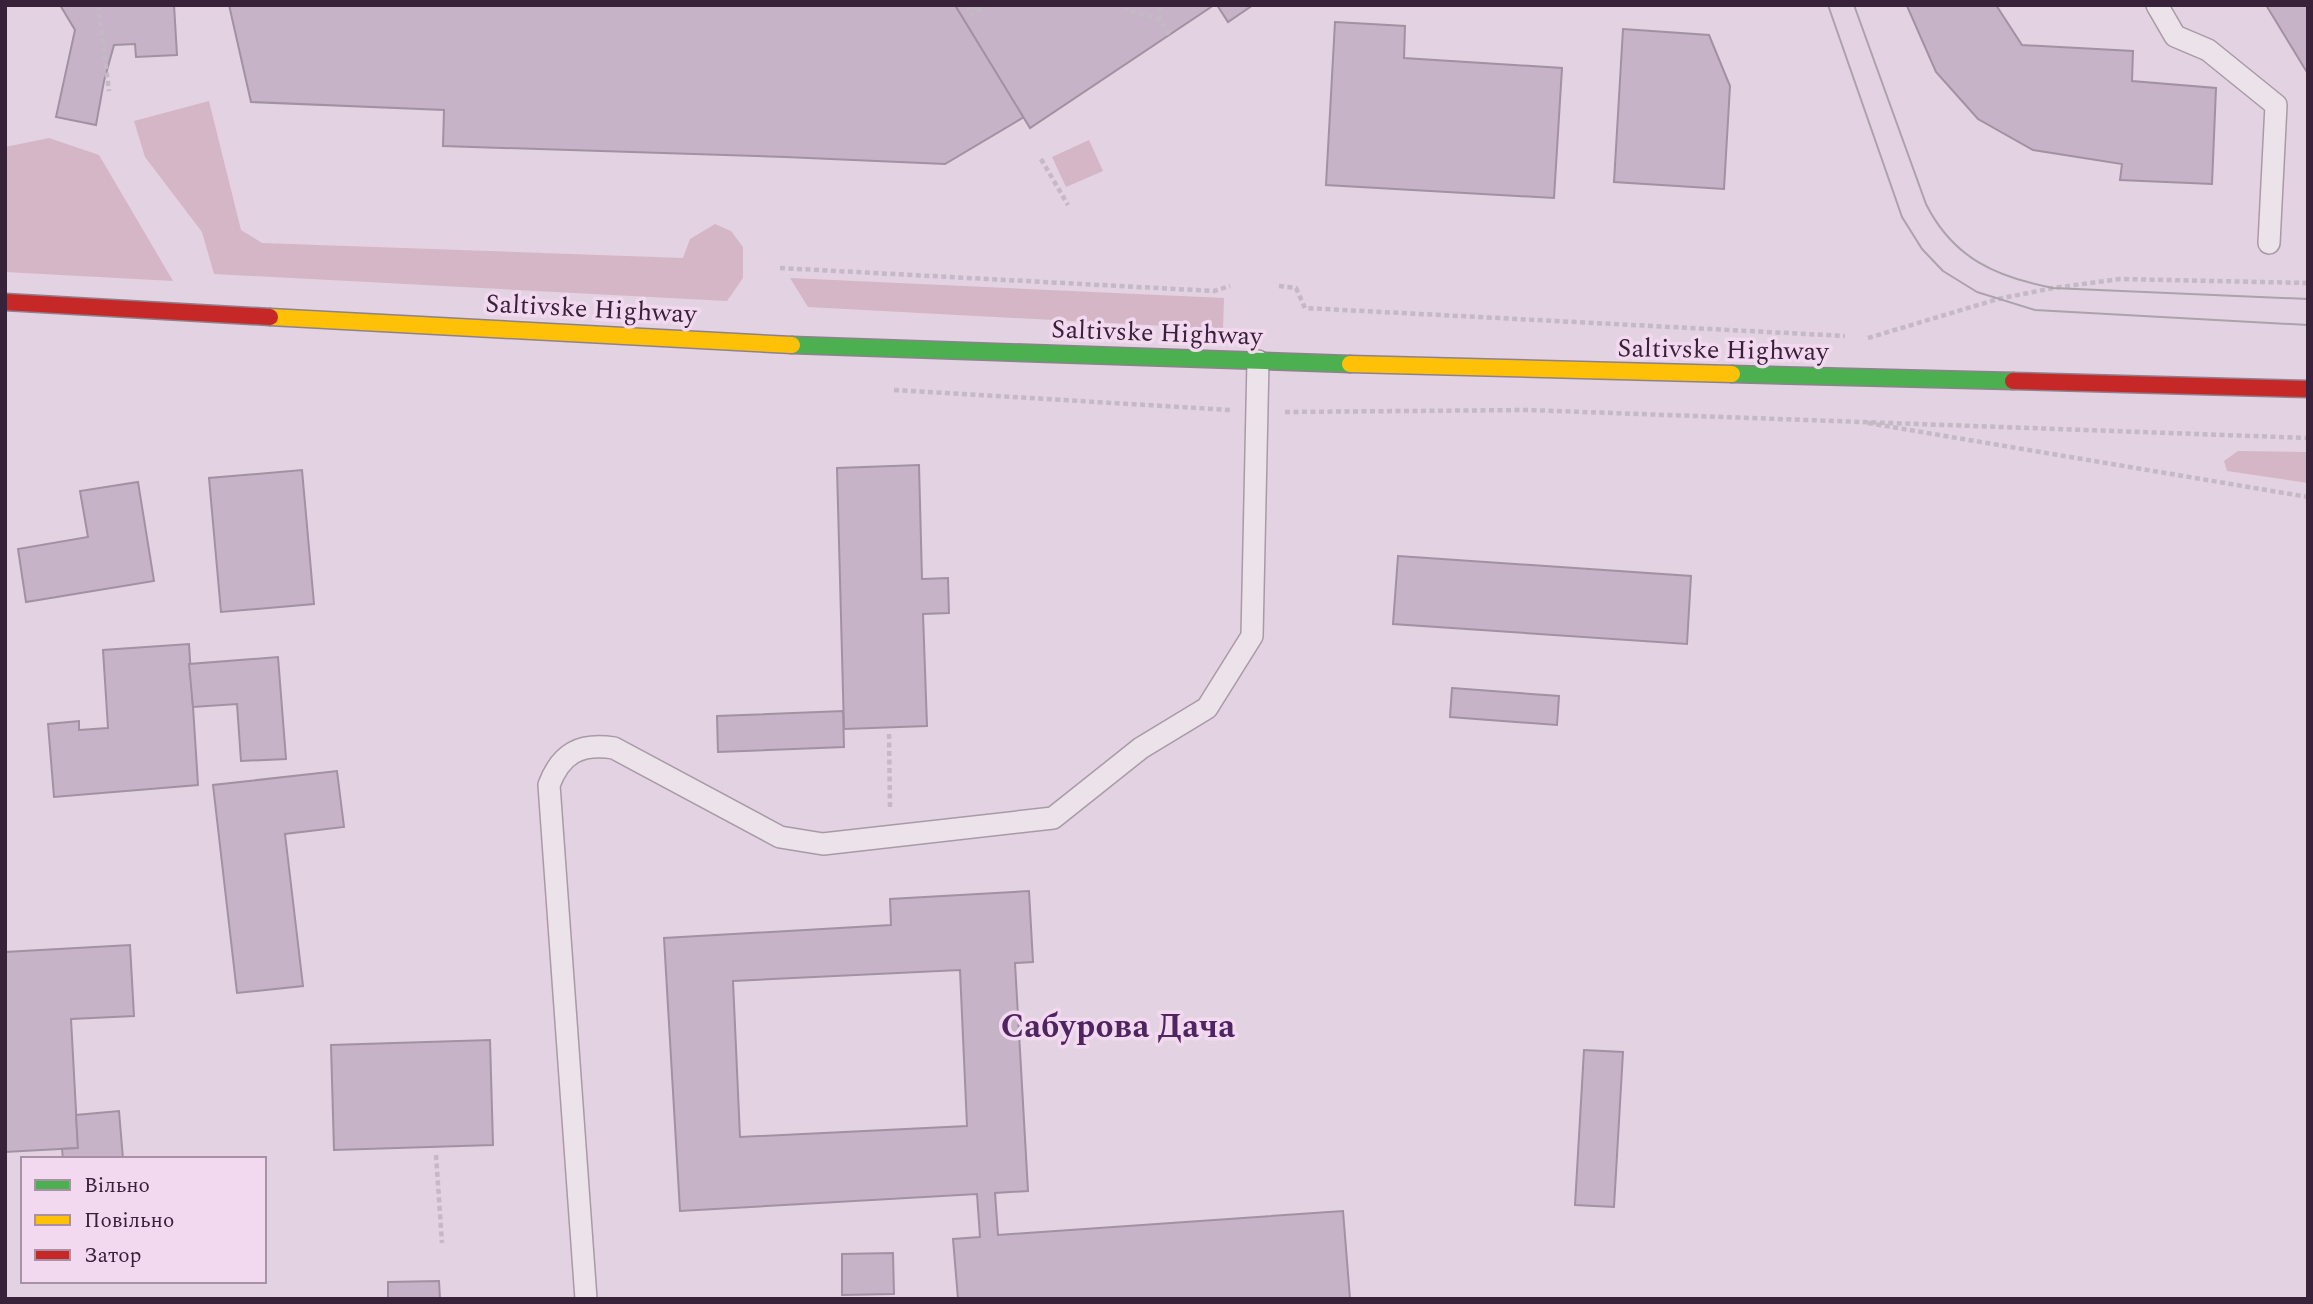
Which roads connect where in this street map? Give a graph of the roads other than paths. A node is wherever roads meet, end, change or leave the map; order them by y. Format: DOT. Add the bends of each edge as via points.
graph roads {
  1 [pos="2157,5"];
  2 [pos="2269,243"];
  3 [pos="5,302"];
  4 [pos="1258,361"];
  5 [pos="2308,389"];
  6 [pos="586,1299"];
  1 -- 2 [label="lane" via="2175,36 2208,50 2276,105"];
  3 -- 4 [label="main road, Saltivske Highway" via="778,345"];
  4 -- 5 [label="main road, Saltivske Highway"];
  4 -- 6 [label="lane" via="1252,636 1207,708 1141,748 1053,818 823,844 780,837 614,748 581,749 555,769 549,785"];
}
